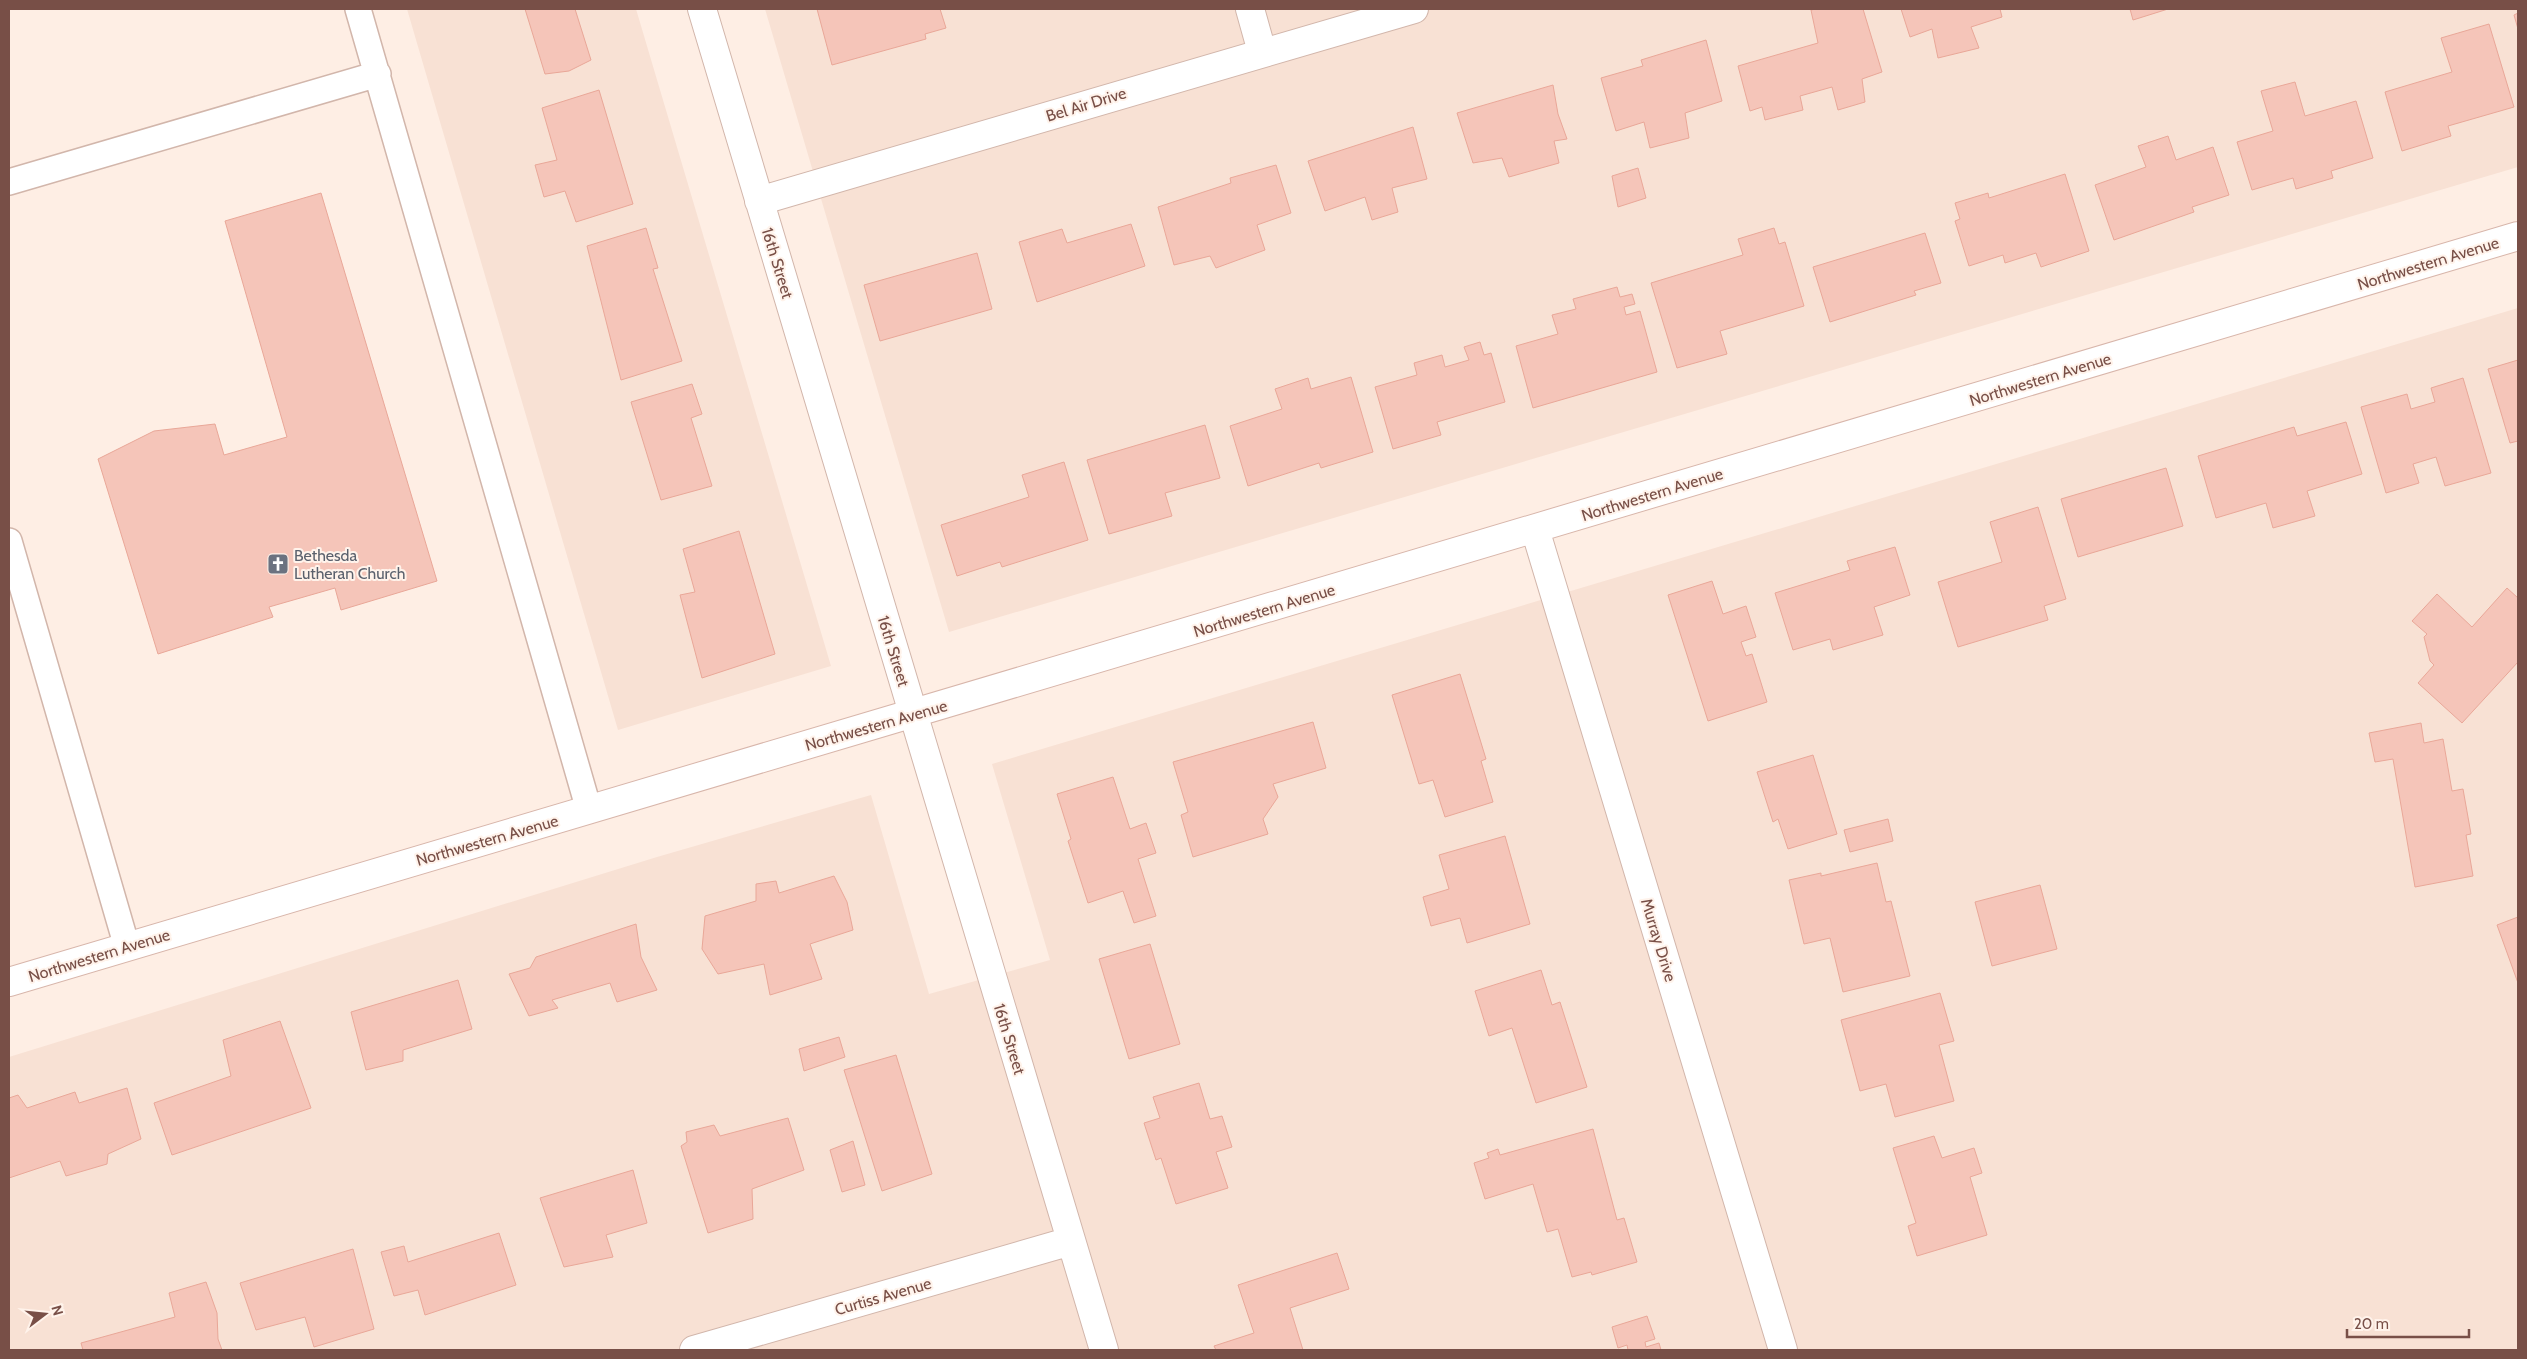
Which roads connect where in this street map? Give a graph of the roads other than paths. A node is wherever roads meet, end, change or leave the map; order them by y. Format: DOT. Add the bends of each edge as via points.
graph roads {
  1 [pos="358,9"];
  2 [pos="702,9"];
  3 [pos="1250,9"];
  4 [pos="1414,9"];
  5 [pos="1262,52"];
  6 [pos="378,74"];
  7 [pos="9,182"];
  8 [pos="759,201"];
  9 [pos="2518,236"];
  10 [pos="1536,529"];
  11 [pos="9,541"];
  12 [pos="913,714"];
  13 [pos="589,810"];
  14 [pos="127,947"];
  15 [pos="9,982"];
  16 [pos="1071,1241"];
  17 [pos="694,1350"];
  18 [pos="1104,1350"];
  19 [pos="1782,1350"];
  1 -- 6 [label="lane"];
  2 -- 8 [label="street, 16th Street"];
  3 -- 5 [label="street"];
  4 -- 5 [label="street, Bel Air Drive"];
  5 -- 8 [label="street, Bel Air Drive"];
  6 -- 7 [label="lane"];
  6 -- 13 [label="lane"];
  8 -- 12 [label="street, 16th Street"];
  9 -- 10 [label="street, Northwestern Avenue"];
  10 -- 12 [label="street, Northwestern Avenue"];
  10 -- 19 [label="street, Murray Drive"];
  11 -- 14 [label="lane"];
  12 -- 13 [label="street, Northwestern Avenue"];
  12 -- 16 [label="street, 16th Street"];
  13 -- 14 [label="street, Northwestern Avenue"];
  14 -- 15 [label="street, Northwestern Avenue"];
  16 -- 17 [label="street, Curtiss Avenue"];
  16 -- 18 [label="street, 16th Street"];
}
